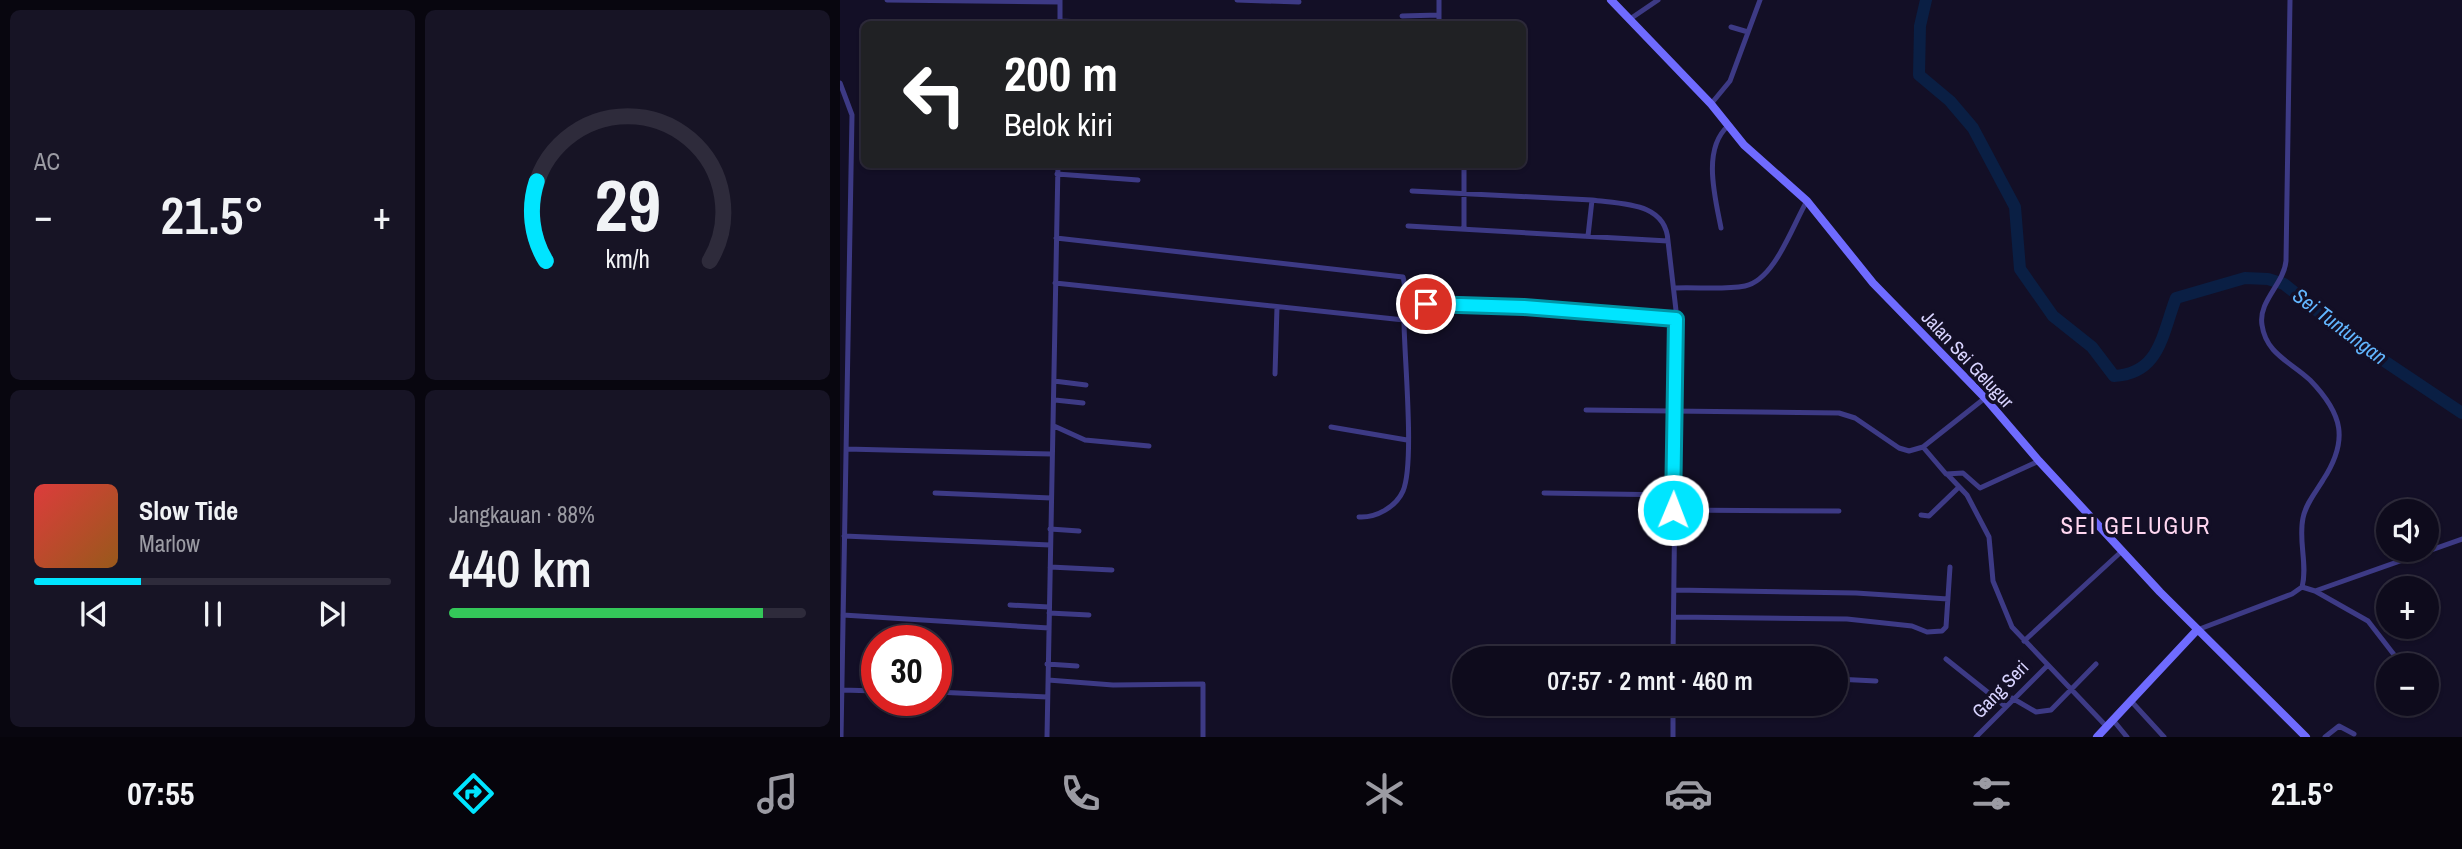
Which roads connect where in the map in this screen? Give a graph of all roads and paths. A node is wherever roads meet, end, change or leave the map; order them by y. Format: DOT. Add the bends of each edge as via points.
graph roads {
  1 [pos="887,0"];
  2 [pos="1237,0"];
  3 [pos="1439,0"];
  4 [pos="1612,0"];
  5 [pos="1658,0"];
  6 [pos="1760,0"];
  7 [pos="2290,0"];
  8 [pos="1060,1"];
  9 [pos="1299,2"];
  10 [pos="1439,15"];
  11 [pos="1402,16"];
  12 [pos="1630,19"];
  13 [pos="1060,21"];
  14 [pos="1439,21"];
  15 [pos="1731,27"];
  16 [pos="1748,32"];
  17 [pos="840,83"];
  18 [pos="1711,104"];
  19 [pos="1728,126"];
  20 [pos="1058,168"];
  21 [pos="1464,168"];
  22 [pos="1058,174"];
  23 [pos="1138,180"];
  24 [pos="1412,191"];
  25 [pos="1464,195"];
  26 [pos="1592,200"];
  27 [pos="1807,201"];
  28 [pos="1408,226"];
  29 [pos="1464,227"];
  30 [pos="1721,228"];
  31 [pos="1588,236"];
  32 [pos="1056,238"];
  33 [pos="1668,241"];
  34 [pos="840,247"];
  35 [pos="850,248"];
  36 [pos="1055,283"];
  37 [pos="840,285"];
  38 [pos="849,286"];
  39 [pos="1675,288"];
  40 [pos="1405,303"];
  41 [pos="1277,307"];
  42 [pos="840,312"];
  43 [pos="849,313"];
  44 [pos="1676,319"];
  45 [pos="1404,320"];
  46 [pos="1275,374"];
  47 [pos="1054,382"];
  48 [pos="1086,385"];
  49 [pos="843,387"];
  50 [pos="1985,398"];
  51 [pos="1055,400"];
  52 [pos="1083,403"];
  53 [pos="1586,410"];
  54 [pos="1675,410"];
  55 [pos="843,425"];
  56 [pos="1054,426"];
  57 [pos="1331,427"];
  58 [pos="1407,440"];
  59 [pos="1149,446"];
  60 [pos="1923,447"];
  61 [pos="846,449"];
  62 [pos="1052,454"];
  63 [pos="2039,461"];
  64 [pos="1948,475"];
  65 [pos="843,477"];
  66 [pos="1958,488"];
  67 [pos="935,493"];
  68 [pos="1544,493"];
  69 [pos="1674,495"];
  70 [pos="1051,498"];
  71 [pos="1673,510"];
  72 [pos="1839,511"];
  73 [pos="1921,515"];
  74 [pos="842,517"];
  75 [pos="1359,517"];
  76 [pos="1050,529"];
  77 [pos="1079,531"];
  78 [pos="844,536"];
  79 [pos="2462,539"];
  80 [pos="1050,545"];
  81 [pos="2122,551"];
  82 [pos="1049,567"];
  83 [pos="1950,567"];
  84 [pos="1112,570"];
  85 [pos="2302,587"];
  86 [pos="1674,590"];
  87 [pos="2315,592"];
  88 [pos="842,595"];
  89 [pos="1948,599"];
  90 [pos="1010,605"];
  91 [pos="1049,610"];
  92 [pos="843,615"];
  93 [pos="1089,615"];
  94 [pos="1675,617"];
  95 [pos="1049,628"];
  96 [pos="2197,630"];
  97 [pos="2024,641"];
  98 [pos="1674,646"];
  99 [pos="841,648"];
  100 [pos="2393,653"];
  101 [pos="1946,659"];
  102 [pos="1047,664"];
  103 [pos="2096,664"];
  104 [pos="1077,666"];
  105 [pos="2047,666"];
  106 [pos="1848,679"];
  107 [pos="1048,680"];
  108 [pos="1877,681"];
  109 [pos="842,690"];
  110 [pos="861,691"];
  111 [pos="2070,692"];
  112 [pos="952,693"];
  113 [pos="1047,697"];
  114 [pos="2012,698"];
  115 [pos="2132,701"];
  116 [pos="2005,706"];
  117 [pos="841,708"];
  118 [pos="1673,716"];
  119 [pos="2113,720"];
  120 [pos="2106,727"];
  121 [pos="2354,734"];
  122 [pos="841,737"];
  123 [pos="1047,737"];
  124 [pos="1203,737"];
  125 [pos="1672,737"];
  126 [pos="1977,737"];
  127 [pos="2097,737"];
  128 [pos="2127,737"];
  129 [pos="2164,737"];
  130 [pos="2306,737"];
  131 [pos="2325,737"];
  1 -- 8 [label="street"];
  2 -- 9 [label="street"];
  3 -- 10 [label="street"];
  4 -- 12 [label="main road, Jalan Sei Gelugur"];
  5 -- 12 [label="street"];
  6 -- 16 [label="street"];
  7 -- 85 [label="street" via="2286,261 2261,322 2271,348 2309,380 2339,426 2339,452 2302,520"];
  8 -- 13 [label="street"];
  10 -- 11 [label="street"];
  10 -- 14 [label="street"];
  12 -- 18 [label="main road, Jalan Sei Gelugur"];
  15 -- 16 [label="street"];
  16 -- 18 [label="street" via="1730,81"];
  17 -- 35 [label="street" via="852,116"];
  18 -- 19 [label="main road, Jalan Sei Gelugur"];
  19 -- 27 [label="main road, Jalan Sei Gelugur"];
  19 -- 30 [label="street" via="1715,146 1714,183"];
  20 -- 22 [label="street"];
  21 -- 25 [label="street"];
  22 -- 23 [label="street"];
  22 -- 32 [label="street"];
  24 -- 25 [label="street"];
  25 -- 26 [label="street"];
  25 -- 29 [label="street"];
  26 -- 31 [label="street"];
  26 -- 33 [label="street" via="1652,211 1665,226"];
  27 -- 39 [label="street" via="1783,247 1756,282"];
  27 -- 50 [label="main road, Jalan Sei Gelugur" via="1873,283"];
  28 -- 29 [label="street"];
  29 -- 31 [label="street"];
  31 -- 33 [label="street"];
  32 -- 36 [label="street"];
  32 -- 40 [label="street" via="1400,275"];
  33 -- 39 [label="street"];
  34 -- 35 [label="street"];
  35 -- 38 [label="street"];
  36 -- 41 [label="street"];
  36 -- 47 [label="street"];
  37 -- 38 [label="street"];
  38 -- 43 [label="street"];
  39 -- 44 [label="street"];
  40 -- 44 [label="street"];
  40 -- 45 [label="street"];
  41 -- 45 [label="street"];
  41 -- 46 [label="street"];
  42 -- 43 [label="street"];
  43 -- 49 [label="street"];
  44 -- 54 [label="street"];
  45 -- 58 [label="street"];
  47 -- 48 [label="street"];
  47 -- 51 [label="street"];
  49 -- 55 [label="street"];
  50 -- 60 [label="street"];
  50 -- 63 [label="main road, Jalan Sei Gelugur"];
  51 -- 52 [label="street"];
  51 -- 56 [label="street"];
  53 -- 54 [label="street"];
  54 -- 60 [label="street" via="1839,412 1899,448"];
  54 -- 69 [label="street"];
  55 -- 61 [label="street"];
  56 -- 59 [label="street" via="1085,440"];
  56 -- 62 [label="street"];
  57 -- 58 [label="street"];
  58 -- 75 [label="street" via="1403,491 1384,511"];
  60 -- 64 [label="street"];
  61 -- 62 [label="street"];
  61 -- 65 [label="street"];
  62 -- 70 [label="street"];
  63 -- 64 [label="street" via="1980,488 1962,474"];
  63 -- 81 [label="main road, Jalan Sei Gelugur"];
  64 -- 66 [label="street"];
  65 -- 74 [label="street"];
  66 -- 73 [label="street" via="1929,516"];
  66 -- 97 [label="street" via="1967,495 1989,537 1998,598"];
  67 -- 70 [label="street"];
  68 -- 69 [label="street"];
  69 -- 71 [label="street"];
  70 -- 76 [label="street"];
  71 -- 72 [label="street"];
  71 -- 86 [label="street"];
  74 -- 78 [label="street"];
  76 -- 77 [label="street"];
  76 -- 80 [label="street"];
  78 -- 80 [label="street"];
  78 -- 88 [label="street"];
  79 -- 87 [label="street"];
  80 -- 82 [label="street"];
  81 -- 96 [label="main road, Jalan Sei Gelugur"];
  81 -- 97 [label="street"];
  82 -- 84 [label="street"];
  82 -- 91 [label="street"];
  83 -- 89 [label="street"];
  85 -- 87 [label="street"];
  85 -- 96 [label="street"];
  86 -- 89 [label="street"];
  86 -- 94 [label="street"];
  87 -- 100 [label="street" via="2368,621"];
  88 -- 92 [label="street"];
  89 -- 94 [label="street" via="1946,627 1937,632 1858,620"];
  90 -- 91 [label="street"];
  91 -- 93 [label="street"];
  91 -- 95 [label="street"];
  92 -- 95 [label="street"];
  92 -- 99 [label="street"];
  94 -- 98 [label="street"];
  95 -- 102 [label="street"];
  96 -- 115 [label="main road"];
  96 -- 130 [label="main road, Jalan Sei Gelugur"];
  97 -- 105 [label="street"];
  99 -- 109 [label="street"];
  101 -- 116 [label="street"];
  102 -- 104 [label="street"];
  102 -- 107 [label="street"];
  103 -- 111 [label="street"];
  105 -- 111 [label="street, Gang Seri"];
  105 -- 114 [label="street, Gang Seri"];
  106 -- 108 [label="street"];
  107 -- 113 [label="street"];
  107 -- 124 [label="street" via="1203,684"];
  109 -- 110 [label="street"];
  109 -- 117 [label="street"];
  111 -- 114 [label="street" via="2051,710 2041,712"];
  111 -- 120 [label="street, Gang Seri"];
  112 -- 113 [label="street"];
  113 -- 123 [label="street"];
  114 -- 116 [label="street, Gang Seri"];
  115 -- 119 [label="main road"];
  115 -- 129 [label="street"];
  116 -- 126 [label="street, Gang Seri"];
  117 -- 122 [label="street"];
  118 -- 125 [label="street"];
  119 -- 120 [label="main road"];
  119 -- 128 [label="street"];
  120 -- 127 [label="main road"];
  121 -- 131 [label="street" via="2339,726"];
}
